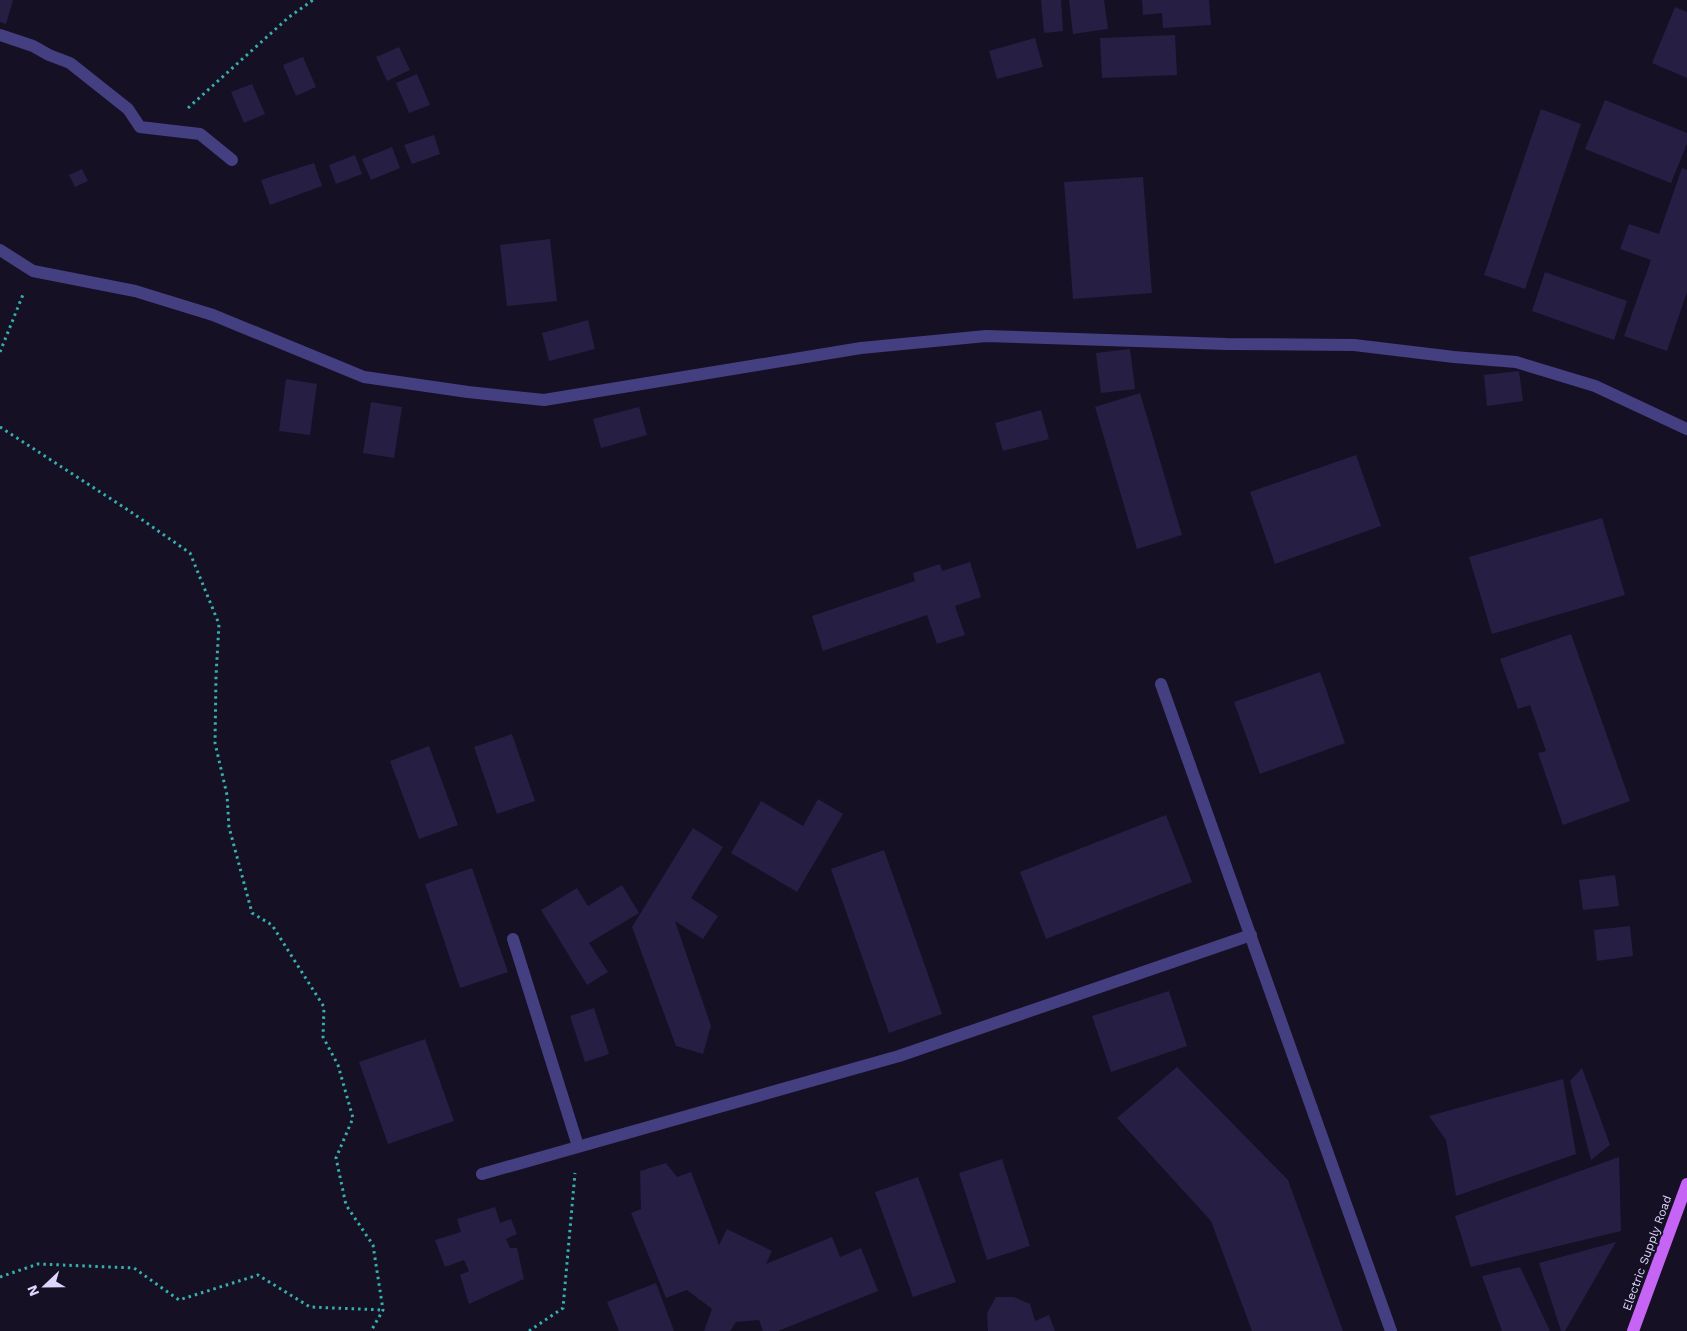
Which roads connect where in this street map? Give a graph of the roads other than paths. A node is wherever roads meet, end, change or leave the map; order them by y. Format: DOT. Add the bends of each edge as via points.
graph roads {
  1 [pos="0,36"];
  2 [pos="232,160"];
  3 [pos="0,250"];
  4 [pos="1687,429"];
  5 [pos="1161,684"];
  6 [pos="1250,935"];
  7 [pos="513,939"];
  8 [pos="578,1146"];
  9 [pos="482,1174"];
  10 [pos="1687,1184"];
  11 [pos="1391,1331"];
  12 [pos="1633,1331"];
  1 -- 2 [label="street" via="70,62 128,109 140,127 200,134"];
  3 -- 4 [label="street" via="33,271 135,291 213,315 364,377 468,392 544,400 861,348 986,336 1354,345 1516,362 1595,386"];
  5 -- 6 [label="street"];
  6 -- 8 [label="street" via="899,1056"];
  6 -- 11 [label="street"];
  7 -- 8 [label="street"];
  8 -- 9 [label="street"];
  10 -- 12 [label="main road, Electric Supply Road"];
}
